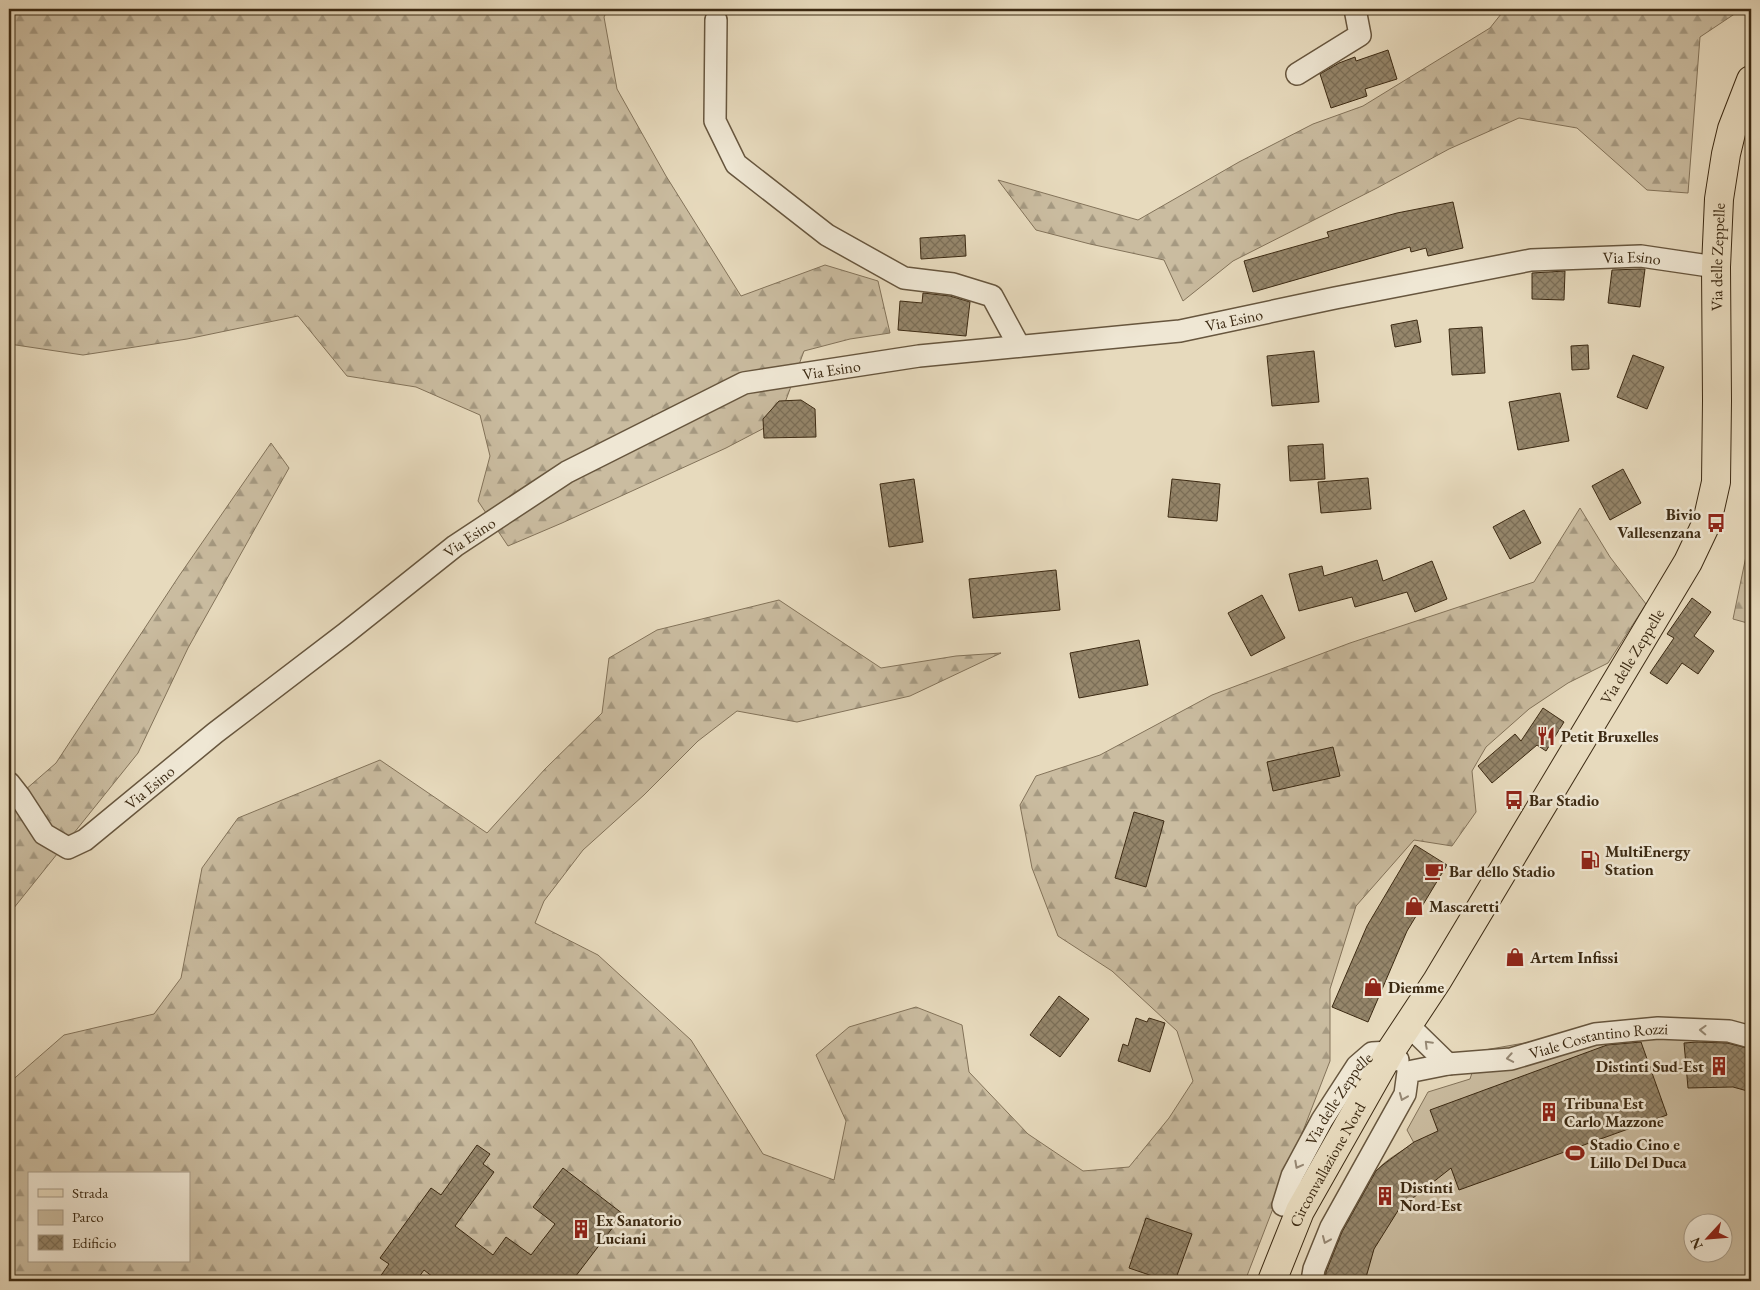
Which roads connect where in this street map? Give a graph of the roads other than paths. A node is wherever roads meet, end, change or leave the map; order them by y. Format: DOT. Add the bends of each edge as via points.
graph roads {
  1 [pos="1354,9"];
  2 [pos="716,20"];
  3 [pos="1297,74"];
  4 [pos="1751,80"];
  5 [pos="1716,267"];
  6 [pos="1019,346"];
  7 [pos="9,783"];
  8 [pos="1408,1025"];
  9 [pos="1751,1037"];
  10 [pos="1390,1052"];
  11 [pos="1448,1064"];
  12 [pos="1408,1072"];
  13 [pos="1283,1205"];
  14 [pos="1272,1281"];
  15 [pos="1312,1281"];
  1 -- 3 [label="street" via="1360,35"];
  2 -- 6 [label="street" via="715,121 736,164 827,235 904,278 953,284 992,296"];
  4 -- 5 [label="main road, Via delle Zeppelle" via="1726,154 1719,199"];
  5 -- 6 [label="street, Via Esino" via="1641,256 1531,260 1180,331"];
  5 -- 8 [label="main road, Via delle Zeppelle" via="1716,482 1707,522 1678,579"];
  6 -- 7 [label="street, Via Esino" via="919,356 744,383 567,472 455,546 215,733 85,840 68,848 44,834"];
  8 -- 10 [label="main road, Via delle Zeppelle"];
  11 -- 8 [label="street, one-way"];
  9 -- 11 [label="street, Viale Costantino Rozzi, one-way" via="1729,1031 1658,1028 1595,1034 1511,1059"];
  10 -- 12 [label="street"];
  10 -- 13 [label="street, Via delle Zeppelle, one-way" via="1372,1053 1357,1066 1322,1120 1292,1176"];
  10 -- 14 [label="main road, Circonvallazione Nord" via="1300,1211"];
  11 -- 12 [label="street, Viale Costantino Rozzi"];
  12 -- 15 [label="street, one-way" via="1405,1094 1331,1227"];
}
